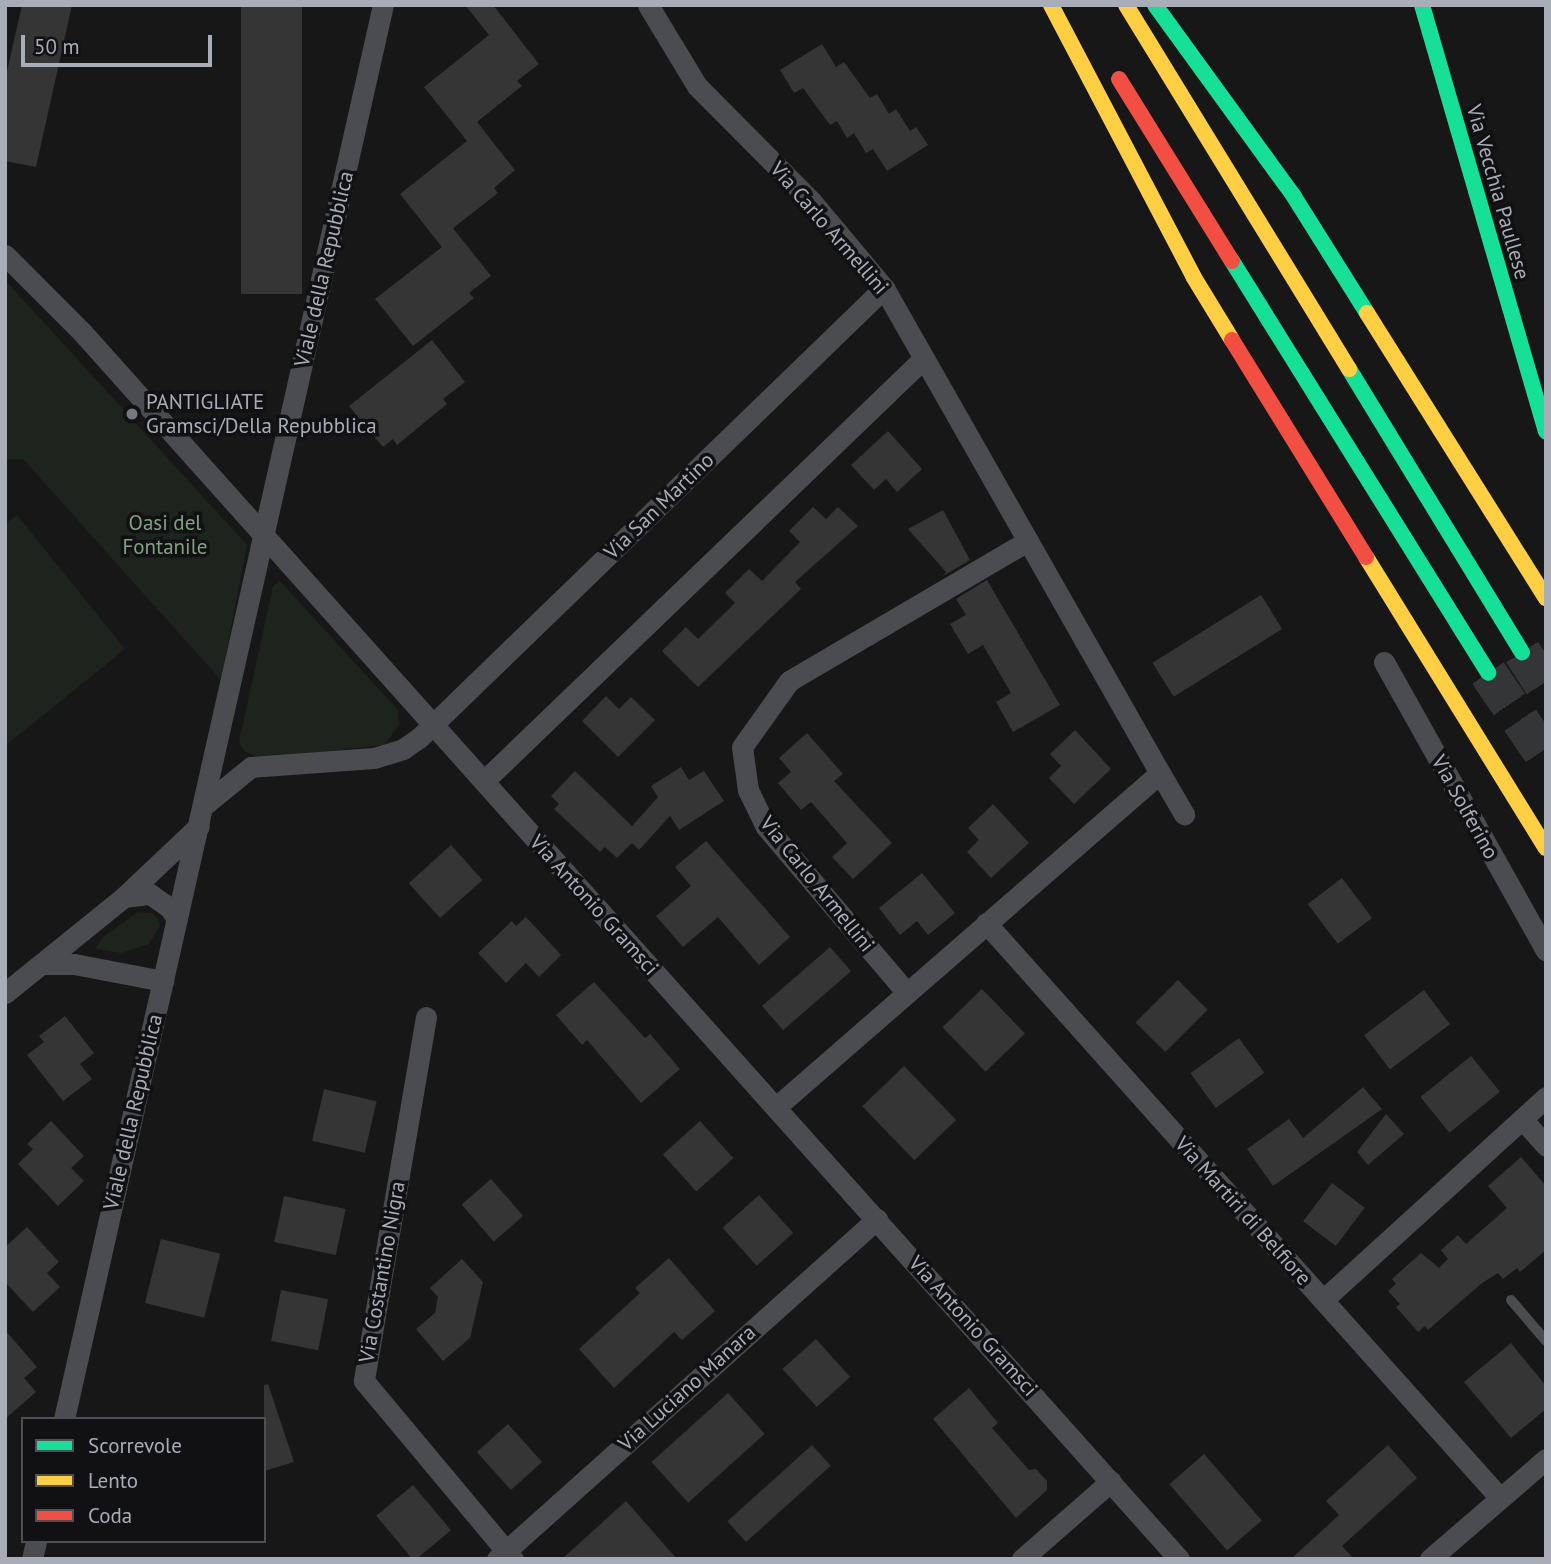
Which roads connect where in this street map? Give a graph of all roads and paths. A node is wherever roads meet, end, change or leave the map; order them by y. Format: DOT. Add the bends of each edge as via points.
graph roads {
  1 [pos="383,5"];
  2 [pos="648,5"];
  3 [pos="1051,5"];
  4 [pos="1126,5"];
  5 [pos="1155,5"];
  6 [pos="1422,5"];
  7 [pos="1109,62"];
  8 [pos="5,255"];
  9 [pos="884,288"];
  10 [pos="924,358"];
  11 [pos="1546,431"];
  12 [pos="264,537"];
  13 [pos="1028,541"];
  14 [pos="1546,598"];
  15 [pos="1522,652"];
  16 [pos="1384,662"];
  17 [pos="1488,674"];
  18 [pos="435,724"];
  19 [pos="219,738"];
  20 [pos="251,767"];
  21 [pos="1160,773"];
  22 [pos="484,782"];
  23 [pos="1184,814"];
  24 [pos="201,816"];
  25 [pos="1546,848"];
  26 [pos="124,897"];
  27 [pos="177,919"];
  28 [pos="986,923"];
  29 [pos="1546,951"];
  30 [pos="43,964"];
  31 [pos="163,981"];
  32 [pos="5,993"];
  33 [pos="907,993"];
  34 [pos="426,1017"];
  35 [pos="1546,1097"];
  36 [pos="776,1107"];
  37 [pos="1522,1119"];
  38 [pos="1546,1146"];
  39 [pos="877,1219"];
  40 [pos="1322,1300"];
  41 [pos="1511,1300"];
  42 [pos="1546,1342"];
  43 [pos="64,1417"];
  44 [pos="1546,1459"];
  45 [pos="1111,1481"];
  46 [pos="1500,1499"];
  47 [pos="505,1556"];
  48 [pos="1022,1559"];
  49 [pos="1179,1559"];
  50 [pos="1430,1559"];
  1 -- 12 [label="street, Viale della Repubblica"];
  2 -- 9 [label="street, Via Carlo Armellini" via="696,86 812,202"];
  3 -- 25 [label="main road" via="1193,276"];
  4 -- 15 [label="main road"];
  5 -- 14 [label="main road" via="1293,195"];
  6 -- 11 [label="main road, Via Vecchia Paullese"];
  7 -- 17 [label="main road"];
  8 -- 12 [label="street, Via Antonio Gramsci" via="82,332"];
  9 -- 10 [label="street, Via Carlo Armellini"];
  9 -- 18 [label="street, Via San Martino"];
  10 -- 13 [label="street, Via Carlo Armellini"];
  10 -- 22 [label="street"];
  12 -- 18 [label="street, Via Antonio Gramsci"];
  12 -- 19 [label="street, Viale della Repubblica"];
  13 -- 21 [label="street, Via Carlo Armellini"];
  13 -- 33 [label="street, Via Carlo Armellini" via="789,681 742,747 748,790 766,827"];
  16 -- 29 [label="street, Via Solferino"];
  18 -- 20 [label="street" via="388,756"];
  18 -- 22 [label="street, Via Antonio Gramsci"];
  19 -- 20 [label="street"];
  19 -- 24 [label="street, Viale della Repubblica"];
  20 -- 24 [label="street"];
  21 -- 23 [label="street, Via Carlo Armellini"];
  21 -- 28 [label="street"];
  22 -- 36 [label="street, Via Antonio Gramsci"];
  24 -- 26 [label="street"];
  24 -- 27 [label="street, Viale della Repubblica"];
  26 -- 27 [label="street" via="150,894"];
  26 -- 30 [label="street"];
  27 -- 31 [label="street, Viale della Repubblica"];
  28 -- 33 [label="street"];
  28 -- 40 [label="street, Via Martiri di Belfiore"];
  30 -- 31 [label="street" via="74,964"];
  30 -- 32 [label="street"];
  31 -- 43 [label="street, Viale della Repubblica"];
  33 -- 36 [label="street"];
  34 -- 47 [label="street, Via Costantino Nigra" via="364,1381"];
  35 -- 37 [label="street"];
  36 -- 39 [label="street, Via Antonio Gramsci"];
  37 -- 38 [label="street"];
  37 -- 40 [label="street"];
  39 -- 45 [label="street, Via Antonio Gramsci"];
  39 -- 47 [label="street, Via Luciano Manara"];
  40 -- 46 [label="street, Via Martiri di Belfiore"];
  41 -- 42 [label="lane"];
  44 -- 46 [label="street"];
  45 -- 48 [label="street"];
  45 -- 49 [label="street, Via Antonio Gramsci"];
  46 -- 50 [label="street"];
}
